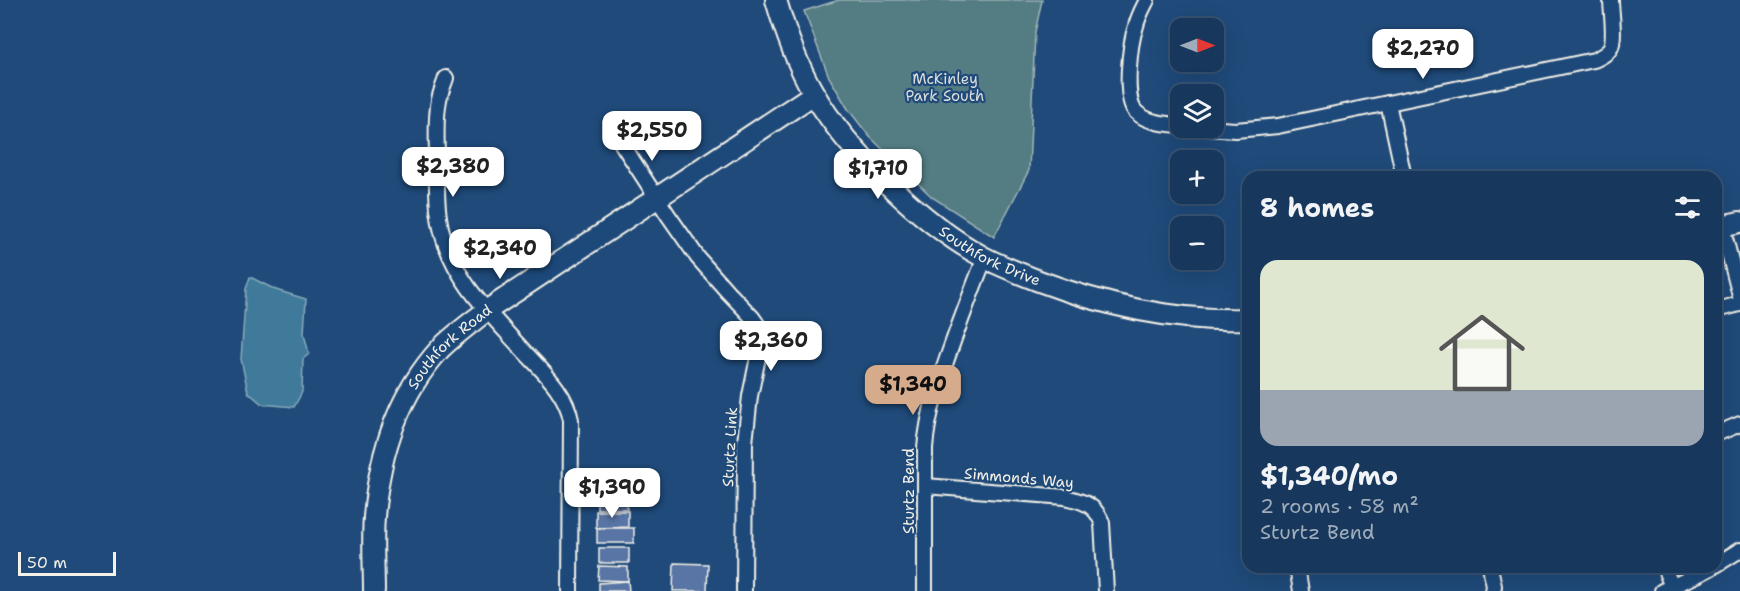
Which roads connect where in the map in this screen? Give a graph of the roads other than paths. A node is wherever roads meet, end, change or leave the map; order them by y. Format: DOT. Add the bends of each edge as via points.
graph roads {
  1 [pos="776,0"];
  2 [pos="1147,0"];
  3 [pos="1611,0"];
  4 [pos="446,78"];
  5 [pos="814,94"];
  6 [pos="1388,103"];
  7 [pos="1170,124"];
  8 [pos="1224,129"];
  9 [pos="622,144"];
  10 [pos="1403,171"];
  11 [pos="657,198"];
  12 [pos="1726,225"];
  13 [pos="985,258"];
  14 [pos="1740,296"];
  15 [pos="1740,304"];
  16 [pos="1722,308"];
  17 [pos="486,311"];
  18 [pos="1242,319"];
  19 [pos="1740,424"];
  20 [pos="1722,432"];
  21 [pos="925,486"];
  22 [pos="1740,550"];
  23 [pos="1722,561"];
  24 [pos="1298,573"];
  25 [pos="1492,573"];
  26 [pos="1665,573"];
  27 [pos="1700,573"];
  28 [pos="1667,589"];
  29 [pos="374,591"];
  30 [pos="570,591"];
  31 [pos="744,591"];
  32 [pos="925,591"];
  33 [pos="1106,591"];
  34 [pos="1300,591"];
  35 [pos="1493,591"];
  1 -- 5 [label="street, Southfork Drive"];
  2 -- 7 [label="street" via="1130,49 1131,101 1142,116"];
  3 -- 6 [label="street" via="1612,47 1594,60"];
  4 -- 17 [label="street" via="437,120 441,227 459,274"];
  5 -- 11 [label="street, Southfork Road"];
  5 -- 13 [label="street, Southfork Drive" via="852,145 895,191"];
  6 -- 8 [label="street" via="1278,126"];
  6 -- 10 [label="street"];
  9 -- 11 [label="street, Sturtz Link"];
  11 -- 17 [label="street, Southfork Road"];
  11 -- 31 [label="street, Sturtz Link" via="698,258 752,317 762,338 745,443"];
  12 -- 14 [label="street"];
  13 -- 18 [label="street, Southfork Drive" via="1093,300 1201,318"];
  13 -- 21 [label="street, Sturtz Bend" via="933,400 926,433"];
  15 -- 16 [label="street"];
  17 -- 29 [label="street, Southfork Road" via="429,362 396,420 377,485"];
  17 -- 30 [label="street" via="559,390 569,409"];
  19 -- 20 [label="street"];
  21 -- 32 [label="street, Sturtz Bend"];
  21 -- 33 [label="street, Simmonds Way" via="1065,497 1084,502 1099,514 1102,523"];
  22 -- 23 [label="street"];
  24 -- 34 [label="street"];
  25 -- 35 [label="street"];
  26 -- 28 [label="street"];
  27 -- 28 [label="street"];
}
